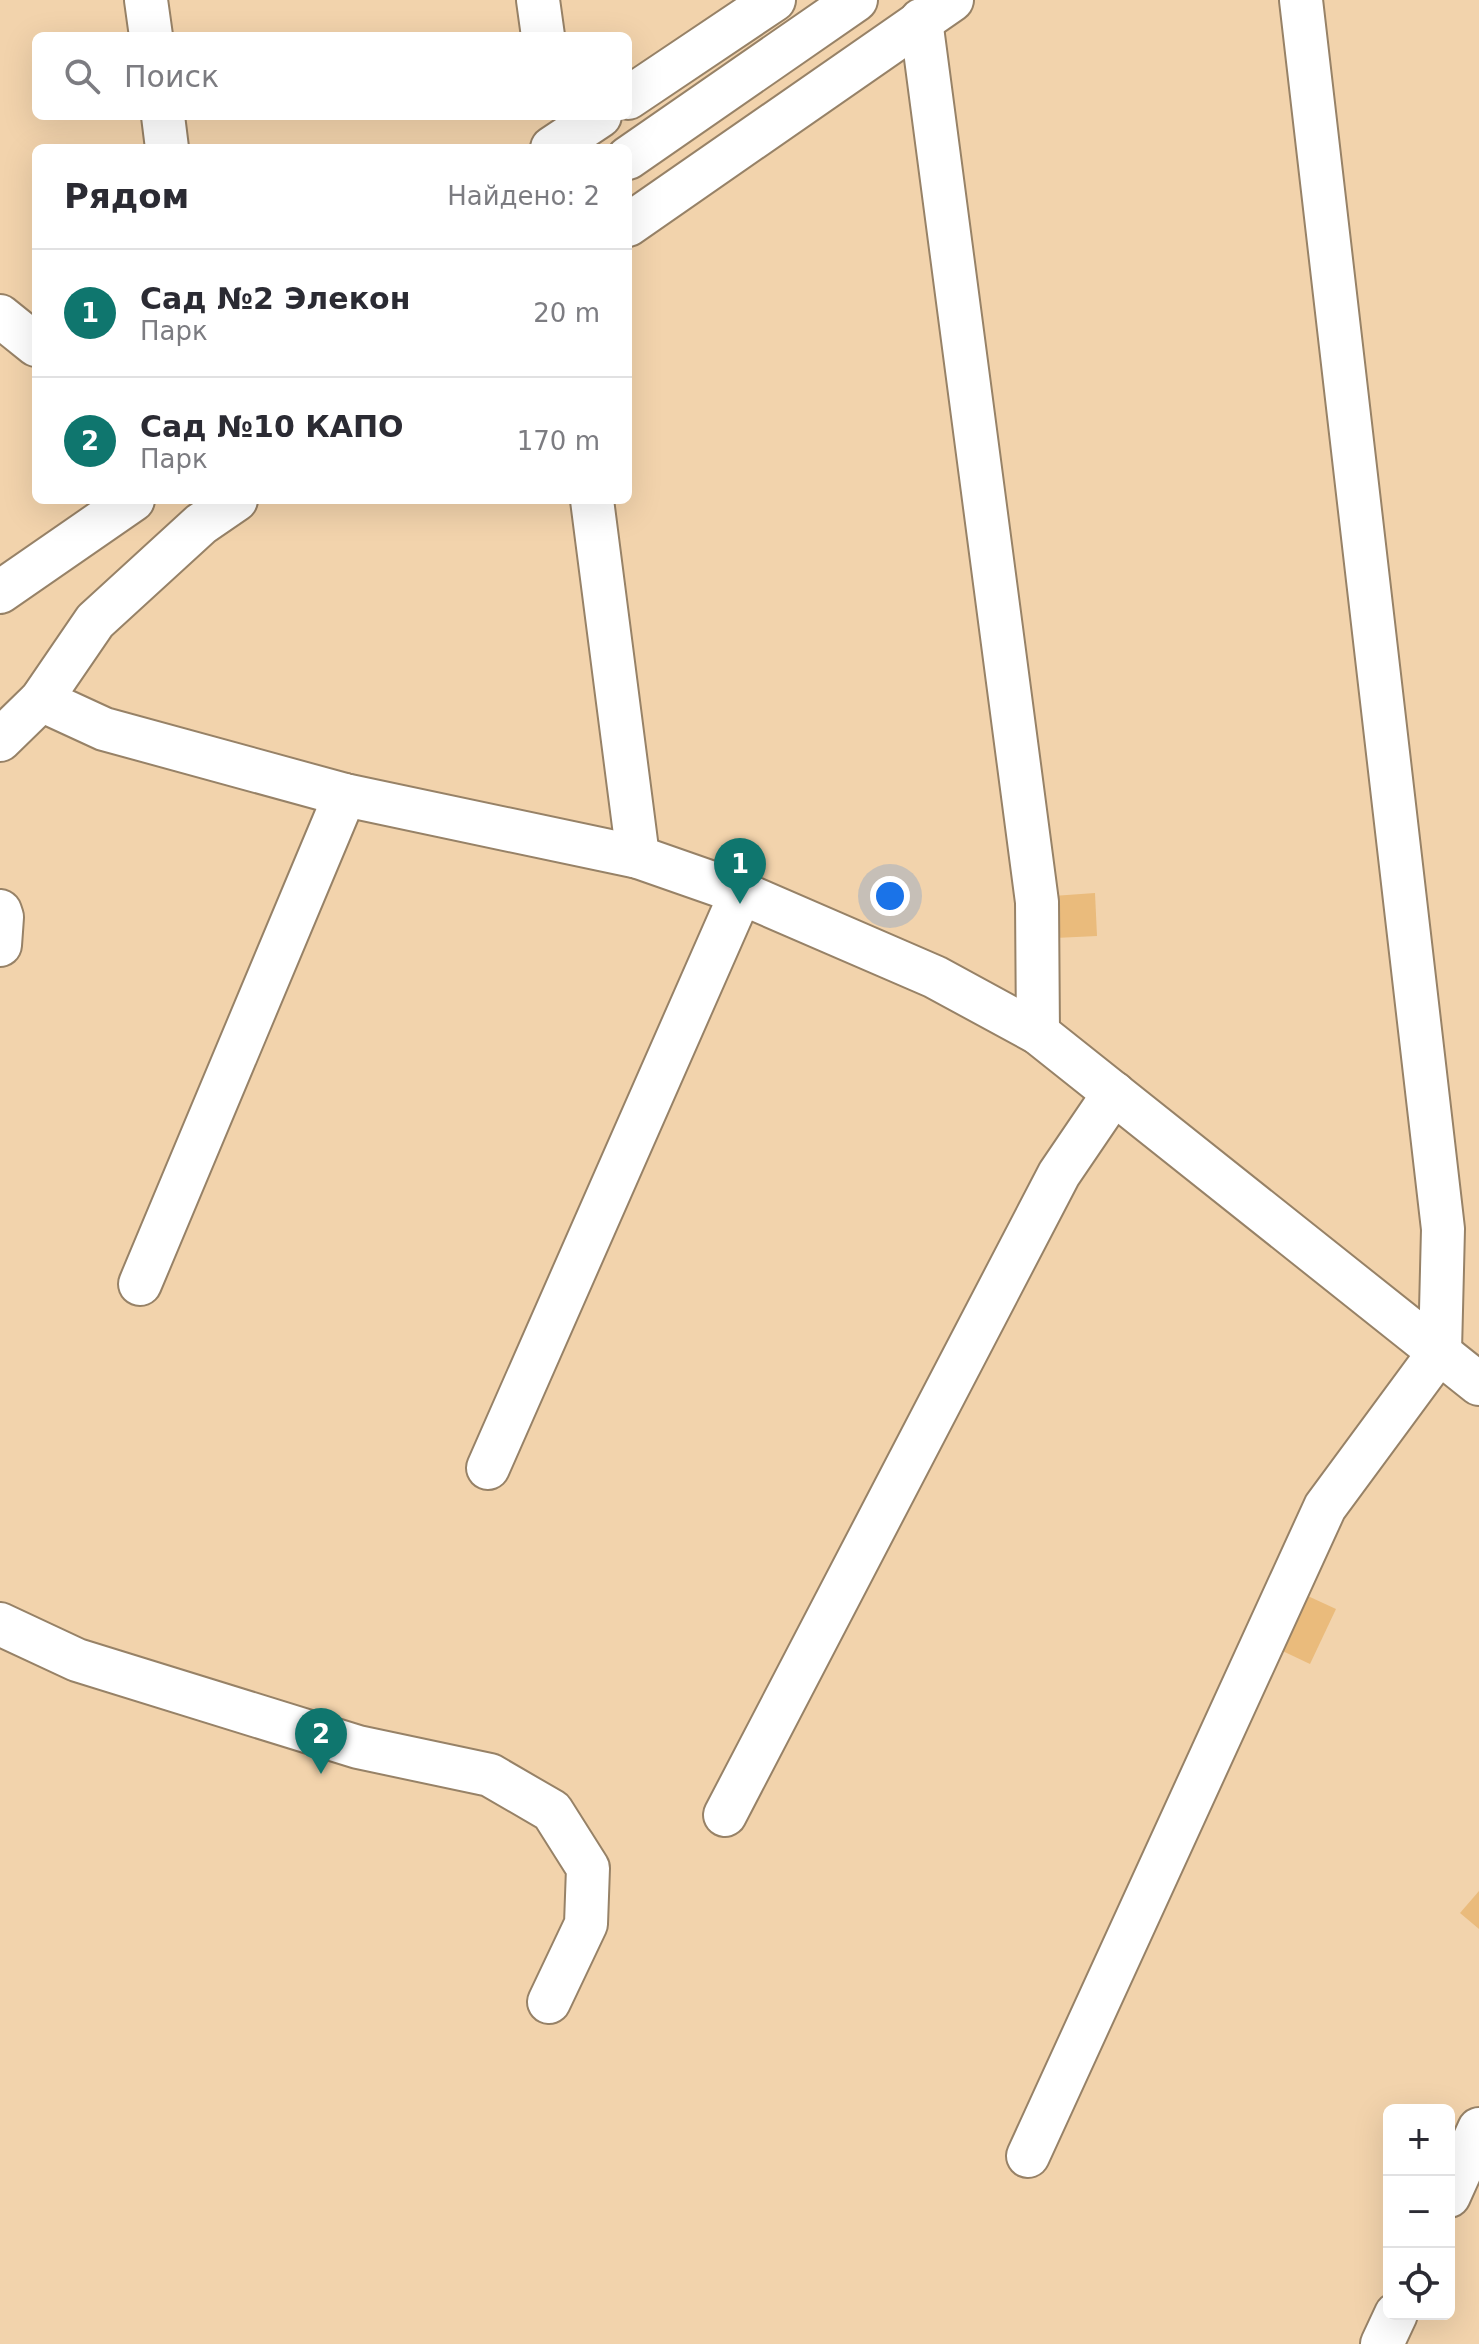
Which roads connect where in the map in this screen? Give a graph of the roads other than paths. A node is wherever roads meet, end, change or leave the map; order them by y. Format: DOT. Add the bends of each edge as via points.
graph roads {
  1 [pos="146,0"];
  2 [pos="538,0"];
  3 [pos="774,0"];
  4 [pos="856,0"];
  5 [pos="1301,0"];
  6 [pos="937,10"];
  7 [pos="150,32"];
  8 [pos="542,32"];
  9 [pos="632,95"];
  10 [pos="164,120"];
  11 [pos="166,144"];
  12 [pos="632,155"];
  13 [pos="632,222"];
  14 [pos="0,316"];
  15 [pos="32,342"];
  16 [pos="127,504"];
  17 [pos="230,504"];
  18 [pos="593,504"];
  19 [pos="0,592"];
  20 [pos="41,700"];
  21 [pos="0,740"];
  22 [pos="345,795"];
  23 [pos="638,857"];
  24 [pos="741,893"];
  25 [pos="0,911"];
  26 [pos="0,945"];
  27 [pos="1038,1033"];
  28 [pos="1114,1093"];
  29 [pos="140,1284"];
  30 [pos="1440,1351"];
  31 [pos="1479,1384"];
  32 [pos="488,1468"];
  33 [pos="0,1624"];
  34 [pos="725,1815"];
  35 [pos="549,2002"];
  36 [pos="1479,2129"];
  37 [pos="1028,2156"];
  38 [pos="1455,2183"];
  39 [pos="1393,2320"];
  40 [pos="1382,2344"];
  1 -- 7 [label="lane"];
  2 -- 8 [label="lane"];
  3 -- 9 [label="lane"];
  4 -- 12 [label="lane"];
  5 -- 30 [label="lane" via="1443,1229"];
  6 -- 13 [label="lane"];
  6 -- 27 [label="lane" via="1037,902"];
  10 -- 11 [label="lane"];
  14 -- 15 [label="lane"];
  16 -- 19 [label="lane"];
  17 -- 20 [label="lane" via="95,621"];
  18 -- 23 [label="lane"];
  20 -- 21 [label="lane"];
  20 -- 22 [label="lane" via="104,729"];
  22 -- 23 [label="lane"];
  22 -- 29 [label="lane"];
  23 -- 24 [label="lane"];
  24 -- 27 [label="lane" via="935,977"];
  24 -- 32 [label="lane"];
  25 -- 26 [label="lane"];
  27 -- 28 [label="lane"];
  28 -- 30 [label="lane"];
  28 -- 34 [label="lane" via="1059,1174"];
  30 -- 31 [label="lane"];
  30 -- 37 [label="lane" via="1325,1507"];
  33 -- 35 [label="lane" via="77,1660 343,1742 490,1775 552,1811 588,1868 586,1924"];
  36 -- 38 [label="lane"];
  39 -- 40 [label="lane"];
}
